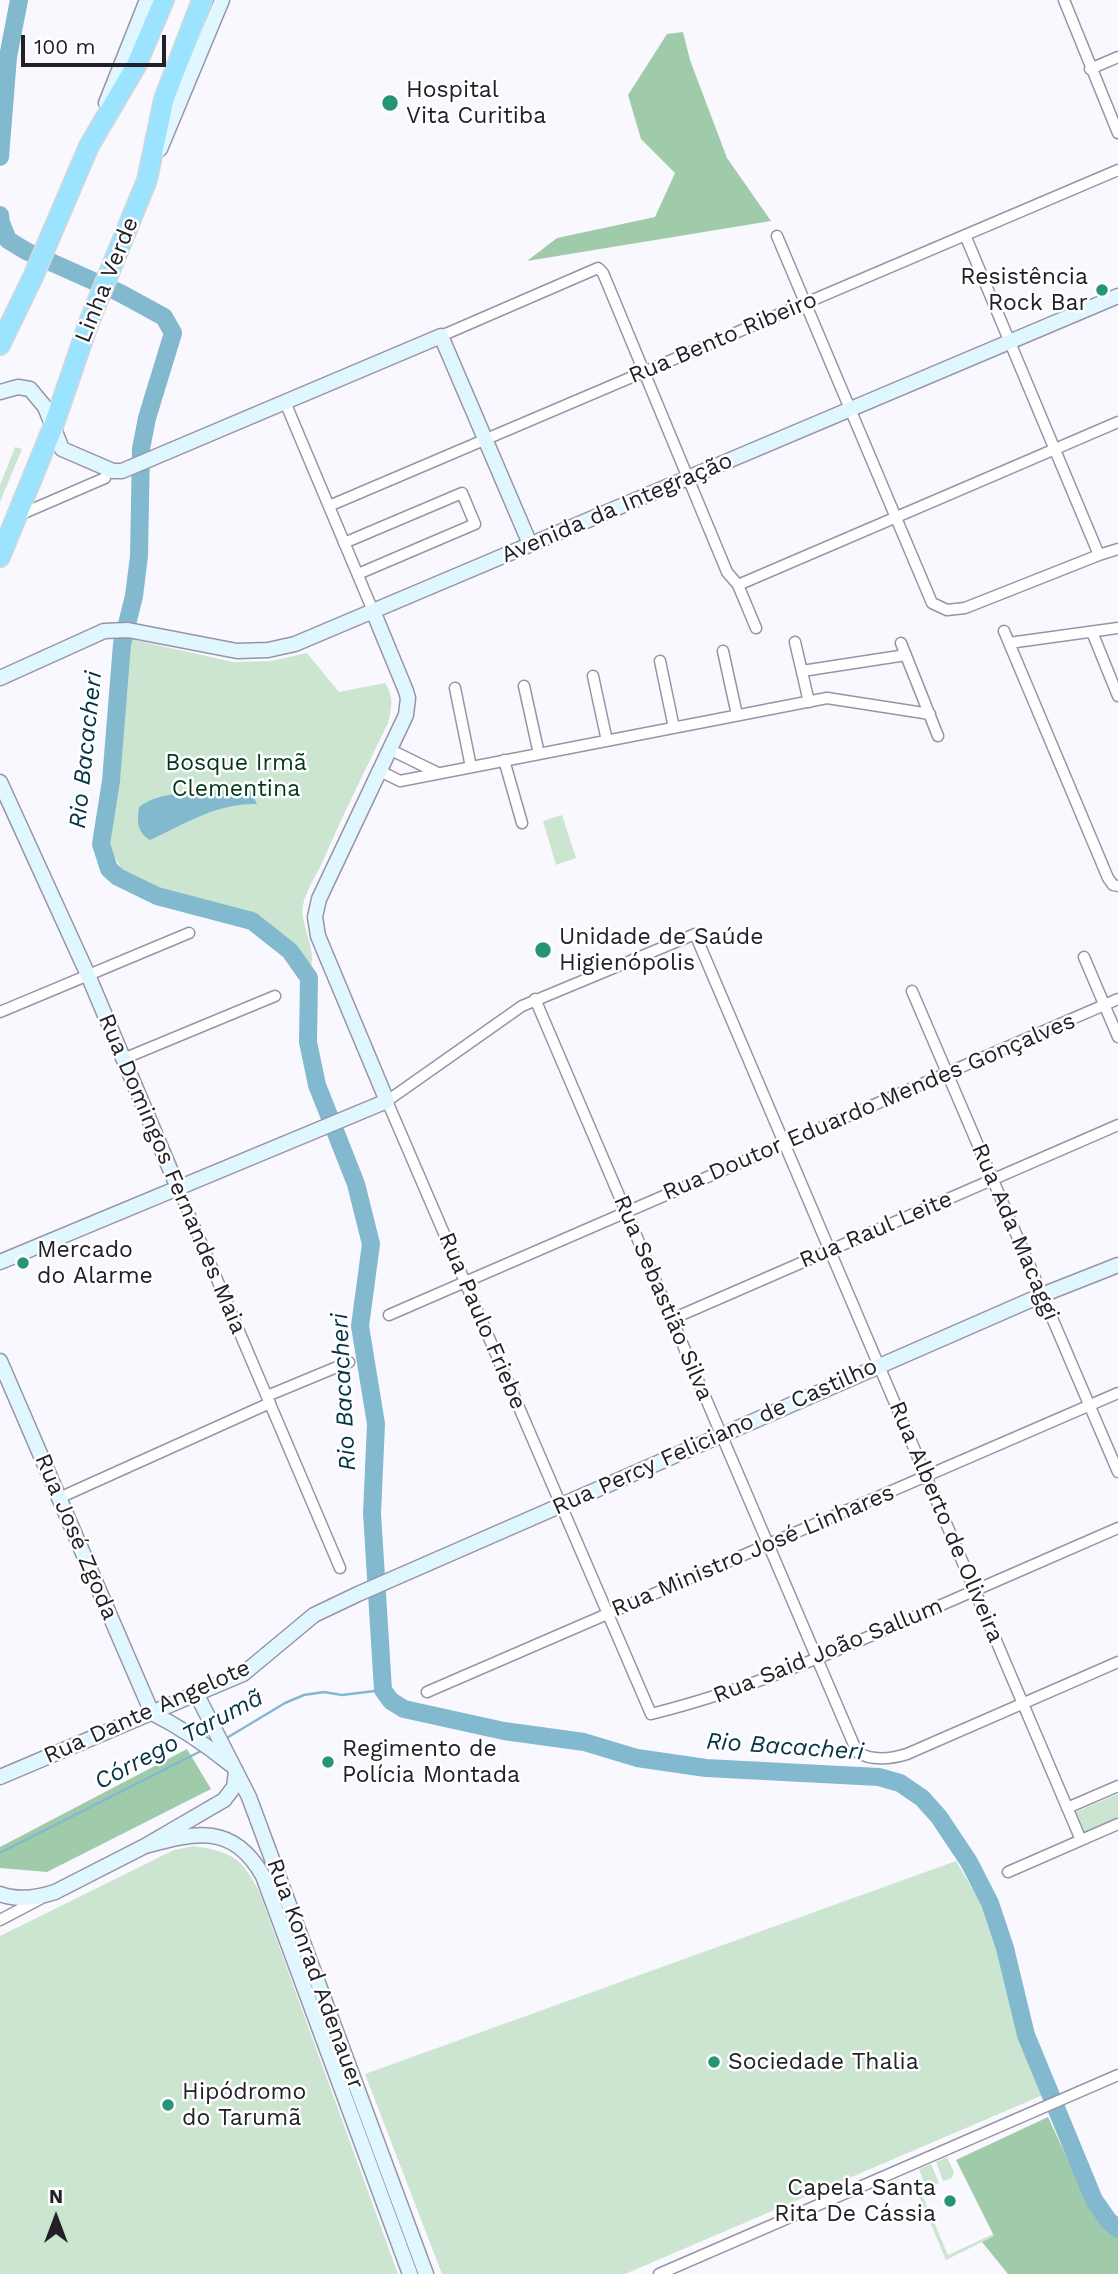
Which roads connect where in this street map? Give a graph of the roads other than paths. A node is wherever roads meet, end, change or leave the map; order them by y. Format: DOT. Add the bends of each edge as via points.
graph roads {
  1 [pos="147,0"];
  2 [pos="164,0"];
  3 [pos="202,0"];
  4 [pos="222,0"];
  5 [pos="1064,0"];
  6 [pos="1118,57"];
  7 [pos="1090,69"];
  8 [pos="1118,133"];
  9 [pos="89,146"];
  10 [pos="1118,170"];
  11 [pos="147,180"];
  12 [pos="965,235"];
  13 [pos="776,236"];
  14 [pos="1118,296"];
  15 [pos="805,303"];
  16 [pos="441,336"];
  17 [pos="1009,342"];
  18 [pos="0,345"];
  19 [pos="644,372"];
  20 [pos="0,392"];
  21 [pos="285,402"];
  22 [pos="850,409"];
  23 [pos="1118,422"];
  24 [pos="53,427"];
  25 [pos="485,439"];
  26 [pos="1055,449"];
  27 [pos="105,478"];
  28 [pos="688,478"];
  29 [pos="329,506"];
  30 [pos="17,516"];
  31 [pos="896,517"];
  32 [pos="344,543"];
  33 [pos="530,544"];
  34 [pos="1118,549"];
  35 [pos="1099,555"];
  36 [pos="0,556"];
  37 [pos="358,574"];
  38 [pos="738,585"];
  39 [pos="373,611"];
  40 [pos="756,628"];
  41 [pos="1118,628"];
  42 [pos="1004,631"];
  43 [pos="1092,632"];
  44 [pos="795,642"];
  45 [pos="901,643"];
  46 [pos="1009,643"];
  47 [pos="723,651"];
  48 [pos="906,655"];
  49 [pos="660,661"];
  50 [pos="802,671"];
  51 [pos="593,676"];
  52 [pos="0,678"];
  53 [pos="524,686"];
  54 [pos="454,688"];
  55 [pos="1118,696"];
  56 [pos="809,702"];
  57 [pos="930,714"];
  58 [pos="737,715"];
  59 [pos="674,728"];
  60 [pos="938,736"];
  61 [pos="607,741"];
  62 [pos="391,750"];
  63 [pos="539,754"];
  64 [pos="504,760"];
  65 [pos="471,767"];
  66 [pos="380,771"];
  67 [pos="438,773"];
  68 [pos="0,782"];
  69 [pos="522,823"];
  70 [pos="1118,886"];
  71 [pos="189,933"];
  72 [pos="1084,957"];
  73 [pos="88,975"];
  74 [pos="912,991"];
  75 [pos="275,996"];
  76 [pos="535,999"];
  77 [pos="1118,999"];
  78 [pos="1104,1005"];
  79 [pos="0,1012"];
  80 [pos="1118,1037"];
  81 [pos="123,1059"];
  82 [pos="947,1073"];
  83 [pos="387,1101"];
  84 [pos="1118,1125"];
  85 [pos="784,1144"];
  86 [pos="993,1180"];
  87 [pos="178,1188"];
  88 [pos="626,1212"];
  89 [pos="830,1250"];
  90 [pos="1118,1256"];
  91 [pos="0,1262"];
  92 [pos="1118,1265"];
  93 [pos="465,1282"];
  94 [pos="1042,1295"];
  95 [pos="389,1315"];
  96 [pos="672,1319"];
  97 [pos="0,1361"];
  98 [pos="349,1362"];
  99 [pos="879,1366"];
  100 [pos="1118,1393"];
  101 [pos="268,1400"];
  102 [pos="1089,1405"];
  103 [pos="721,1434"];
  104 [pos="1118,1472"];
  105 [pos="926,1476"];
  106 [pos="59,1498"];
  107 [pos="561,1504"];
  108 [pos="1118,1528"];
  109 [pos="768,1544"];
  110 [pos="340,1568"];
  111 [pos="975,1591"];
  112 [pos="358,1594"];
  113 [pos="608,1614"];
  114 [pos="818,1659"];
  115 [pos="1118,1662"];
  116 [pos="427,1692"];
  117 [pos="197,1695"];
  118 [pos="1023,1704"];
  119 [pos="152,1713"];
  120 [pos="651,1714"];
  121 [pos="222,1752"];
  122 [pos="235,1769"];
  123 [pos="0,1776"];
  124 [pos="1118,1786"];
  125 [pos="1068,1808"];
  126 [pos="1118,1824"];
  127 [pos="1081,1840"];
  128 [pos="145,1846"];
  129 [pos="1008,1872"];
  130 [pos="55,1892"];
  131 [pos="0,1894"];
  132 [pos="0,1920"];
  133 [pos="1118,2076"];
  134 [pos="410,2274"];
  135 [pos="426,2274"];
  136 [pos="659,2274"];
  1 -- 9 [label="main road"];
  2 -- 9 [label="highway" via="136,66"];
  3 -- 11 [label="highway, Linha Verde" via="168,88"];
  4 -- 11 [label="main road"];
  5 -- 7 [label="street"];
  6 -- 7 [label="street"];
  7 -- 8 [label="street"];
  9 -- 18 [label="highway"];
  10 -- 12 [label="street, Rua Bento Ribeiro"];
  11 -- 24 [label="highway, Linha Verde"];
  12 -- 15 [label="street, Rua Bento Ribeiro"];
  12 -- 17 [label="street"];
  13 -- 15 [label="street"];
  14 -- 17 [label="main road, Avenida da Integração"];
  15 -- 19 [label="street, Rua Bento Ribeiro"];
  15 -- 22 [label="street"];
  16 -- 19 [label="street" via="597,268"];
  16 -- 21 [label="main road"];
  16 -- 25 [label="main road"];
  17 -- 22 [label="main road, Avenida da Integração"];
  17 -- 26 [label="street"];
  19 -- 25 [label="street, Rua Bento Ribeiro"];
  19 -- 28 [label="street"];
  20 -- 24 [label="main road" via="30,389 45,407"];
  21 -- 24 [label="main road" via="122,471 66,452"];
  21 -- 29 [label="street"];
  22 -- 28 [label="main road, Avenida da Integração"];
  22 -- 31 [label="street"];
  23 -- 26 [label="street"];
  24 -- 30 [label="highway, Linha Verde"];
  25 -- 29 [label="street, Rua Bento Ribeiro"];
  25 -- 33 [label="main road"];
  26 -- 31 [label="street"];
  26 -- 35 [label="street"];
  27 -- 30 [label="street"];
  28 -- 33 [label="main road, Avenida da Integração"];
  28 -- 38 [label="street" via="727,572"];
  29 -- 32 [label="street"];
  30 -- 36 [label="highway, Linha Verde"];
  31 -- 35 [label="street" via="932,603 947,610 965,608"];
  31 -- 38 [label="street"];
  32 -- 37 [label="street"];
  32 -- 37 [label="street" via="462,493 475,524"];
  33 -- 39 [label="main road, Avenida da Integração"];
  34 -- 35 [label="street"];
  37 -- 39 [label="street"];
  38 -- 40 [label="street"];
  39 -- 52 [label="main road, Avenida da Integração" via="295,644 268,650 223,649 135,632 104,631"];
  39 -- 62 [label="main road" via="408,698"];
  41 -- 43 [label="street"];
  42 -- 46 [label="street"];
  43 -- 46 [label="street"];
  43 -- 55 [label="street"];
  44 -- 50 [label="street"];
  45 -- 48 [label="street"];
  46 -- 70 [label="street" via="1108,878"];
  47 -- 58 [label="street"];
  48 -- 50 [label="street"];
  48 -- 57 [label="street"];
  49 -- 59 [label="street"];
  50 -- 56 [label="street"];
  51 -- 61 [label="street"];
  53 -- 63 [label="street"];
  54 -- 65 [label="street"];
  56 -- 57 [label="street" via="827,698"];
  56 -- 58 [label="street"];
  57 -- 60 [label="street"];
  58 -- 59 [label="street"];
  59 -- 61 [label="street"];
  61 -- 63 [label="street"];
  62 -- 66 [label="main road"];
  62 -- 67 [label="street"];
  63 -- 64 [label="street"];
  64 -- 65 [label="street"];
  64 -- 69 [label="street"];
  65 -- 67 [label="street"];
  66 -- 67 [label="street" via="400,780"];
  66 -- 83 [label="main road, Rua Paulo Friebe" via="319,899 315,917"];
  68 -- 73 [label="main road, Rua Domingos Fernandes Maia"];
  71 -- 73 [label="street"];
  72 -- 78 [label="street"];
  73 -- 79 [label="street"];
  73 -- 81 [label="main road, Rua Domingos Fernandes Maia"];
  74 -- 82 [label="street, Rua Ada Macaggi"];
  75 -- 81 [label="street"];
  76 -- 83 [label="street"];
  76 -- 85 [label="street, Rua Alberto de Oliveira" via="695,933"];
  76 -- 88 [label="street, Rua Sebastião Silva"];
  77 -- 78 [label="street, Rua Doutor Eduardo Mendes Gonçalves"];
  78 -- 80 [label="street"];
  78 -- 82 [label="street, Rua Doutor Eduardo Mendes Gonçalves"];
  81 -- 87 [label="main road, Rua Domingos Fernandes Maia"];
  82 -- 85 [label="street, Rua Doutor Eduardo Mendes Gonçalves"];
  82 -- 86 [label="street, Rua Ada Macaggi"];
  83 -- 87 [label="main road"];
  83 -- 93 [label="street, Rua Paulo Friebe"];
  84 -- 86 [label="street, Rua Raul Leite"];
  85 -- 88 [label="street, Rua Doutor Eduardo Mendes Gonçalves"];
  85 -- 89 [label="street, Rua Alberto de Oliveira"];
  86 -- 89 [label="street, Rua Raul Leite"];
  86 -- 94 [label="street, Rua Ada Macaggi"];
  87 -- 91 [label="main road"];
  87 -- 101 [label="street, Rua Domingos Fernandes Maia"];
  88 -- 93 [label="street, Rua Doutor Eduardo Mendes Gonçalves"];
  88 -- 96 [label="street, Rua Sebastião Silva"];
  89 -- 96 [label="street, Rua Raul Leite"];
  89 -- 99 [label="street, Rua Alberto de Oliveira"];
  90 -- 94 [label="main road, Rua Percy Feliciano de Castilho"];
  92 -- 94 [label="main road, Rua Percy Feliciano de Castilho"];
  93 -- 95 [label="street, Rua Doutor Eduardo Mendes Gonçalves"];
  93 -- 107 [label="street, Rua Paulo Friebe"];
  94 -- 99 [label="main road, Rua Percy Feliciano de Castilho"];
  94 -- 102 [label="street, Rua Ada Macaggi"];
  96 -- 103 [label="street, Rua Sebastião Silva"];
  97 -- 106 [label="main road, Rua José Zgoda"];
  98 -- 101 [label="street"];
  99 -- 103 [label="main road, Rua Percy Feliciano de Castilho"];
  99 -- 105 [label="street, Rua Alberto de Oliveira"];
  100 -- 102 [label="street, Rua Ministro José Linhares"];
  101 -- 106 [label="street"];
  101 -- 110 [label="street, Rua Domingos Fernandes Maia"];
  102 -- 104 [label="street, Rua Ada Macaggi"];
  102 -- 105 [label="street, Rua Ministro José Linhares"];
  103 -- 107 [label="main road, Rua Percy Feliciano de Castilho"];
  103 -- 109 [label="street, Rua Sebastião Silva"];
  105 -- 109 [label="street, Rua Ministro José Linhares"];
  105 -- 111 [label="street, Rua Alberto de Oliveira"];
  106 -- 119 [label="main road, Rua José Zgoda"];
  107 -- 112 [label="main road, Rua Percy Feliciano de Castilho"];
  107 -- 113 [label="street, Rua Paulo Friebe"];
  108 -- 111 [label="street, Rua Said João Sallum"];
  109 -- 113 [label="street, Rua Ministro José Linhares"];
  109 -- 114 [label="street, Rua Sebastião Silva"];
  111 -- 114 [label="street, Rua Said João Sallum"];
  111 -- 118 [label="street, Rua Alberto de Oliveira"];
  112 -- 117 [label="main road, Rua Dante Angelote" via="314,1615 243,1674"];
  113 -- 116 [label="street, Rua Ministro José Linhares"];
  113 -- 120 [label="street, Rua Paulo Friebe"];
  114 -- 118 [label="street, Rua Sebastião Silva" via="857,1752 863,1755 907,1754"];
  114 -- 120 [label="street, Rua Said João Sallum" via="727,1694"];
  115 -- 118 [label="street"];
  117 -- 119 [label="main road, Rua Dante Angelote"];
  117 -- 121 [label="main road"];
  118 -- 125 [label="street, Rua Alberto de Oliveira"];
  119 -- 121 [label="main road, Rua Konrad Adenauer"];
  119 -- 123 [label="main road, Rua Dante Angelote"];
  121 -- 122 [label="main road, Rua Konrad Adenauer"];
  122 -- 128 [label="main road" via="234,1787 224,1800"];
  122 -- 135 [label="main road, Rua Konrad Adenauer"];
  124 -- 125 [label="street"];
  125 -- 127 [label="street, Rua Alberto de Oliveira"];
  126 -- 127 [label="street"];
  127 -- 129 [label="street"];
  128 -- 130 [label="main road"];
  128 -- 134 [label="main road, Rua Konrad Adenauer" via="209,1835 233,1843 257,1866"];
  130 -- 131 [label="main road" via="18,1899"];
  130 -- 132 [label="street"];
  133 -- 136 [label="street"];
}
